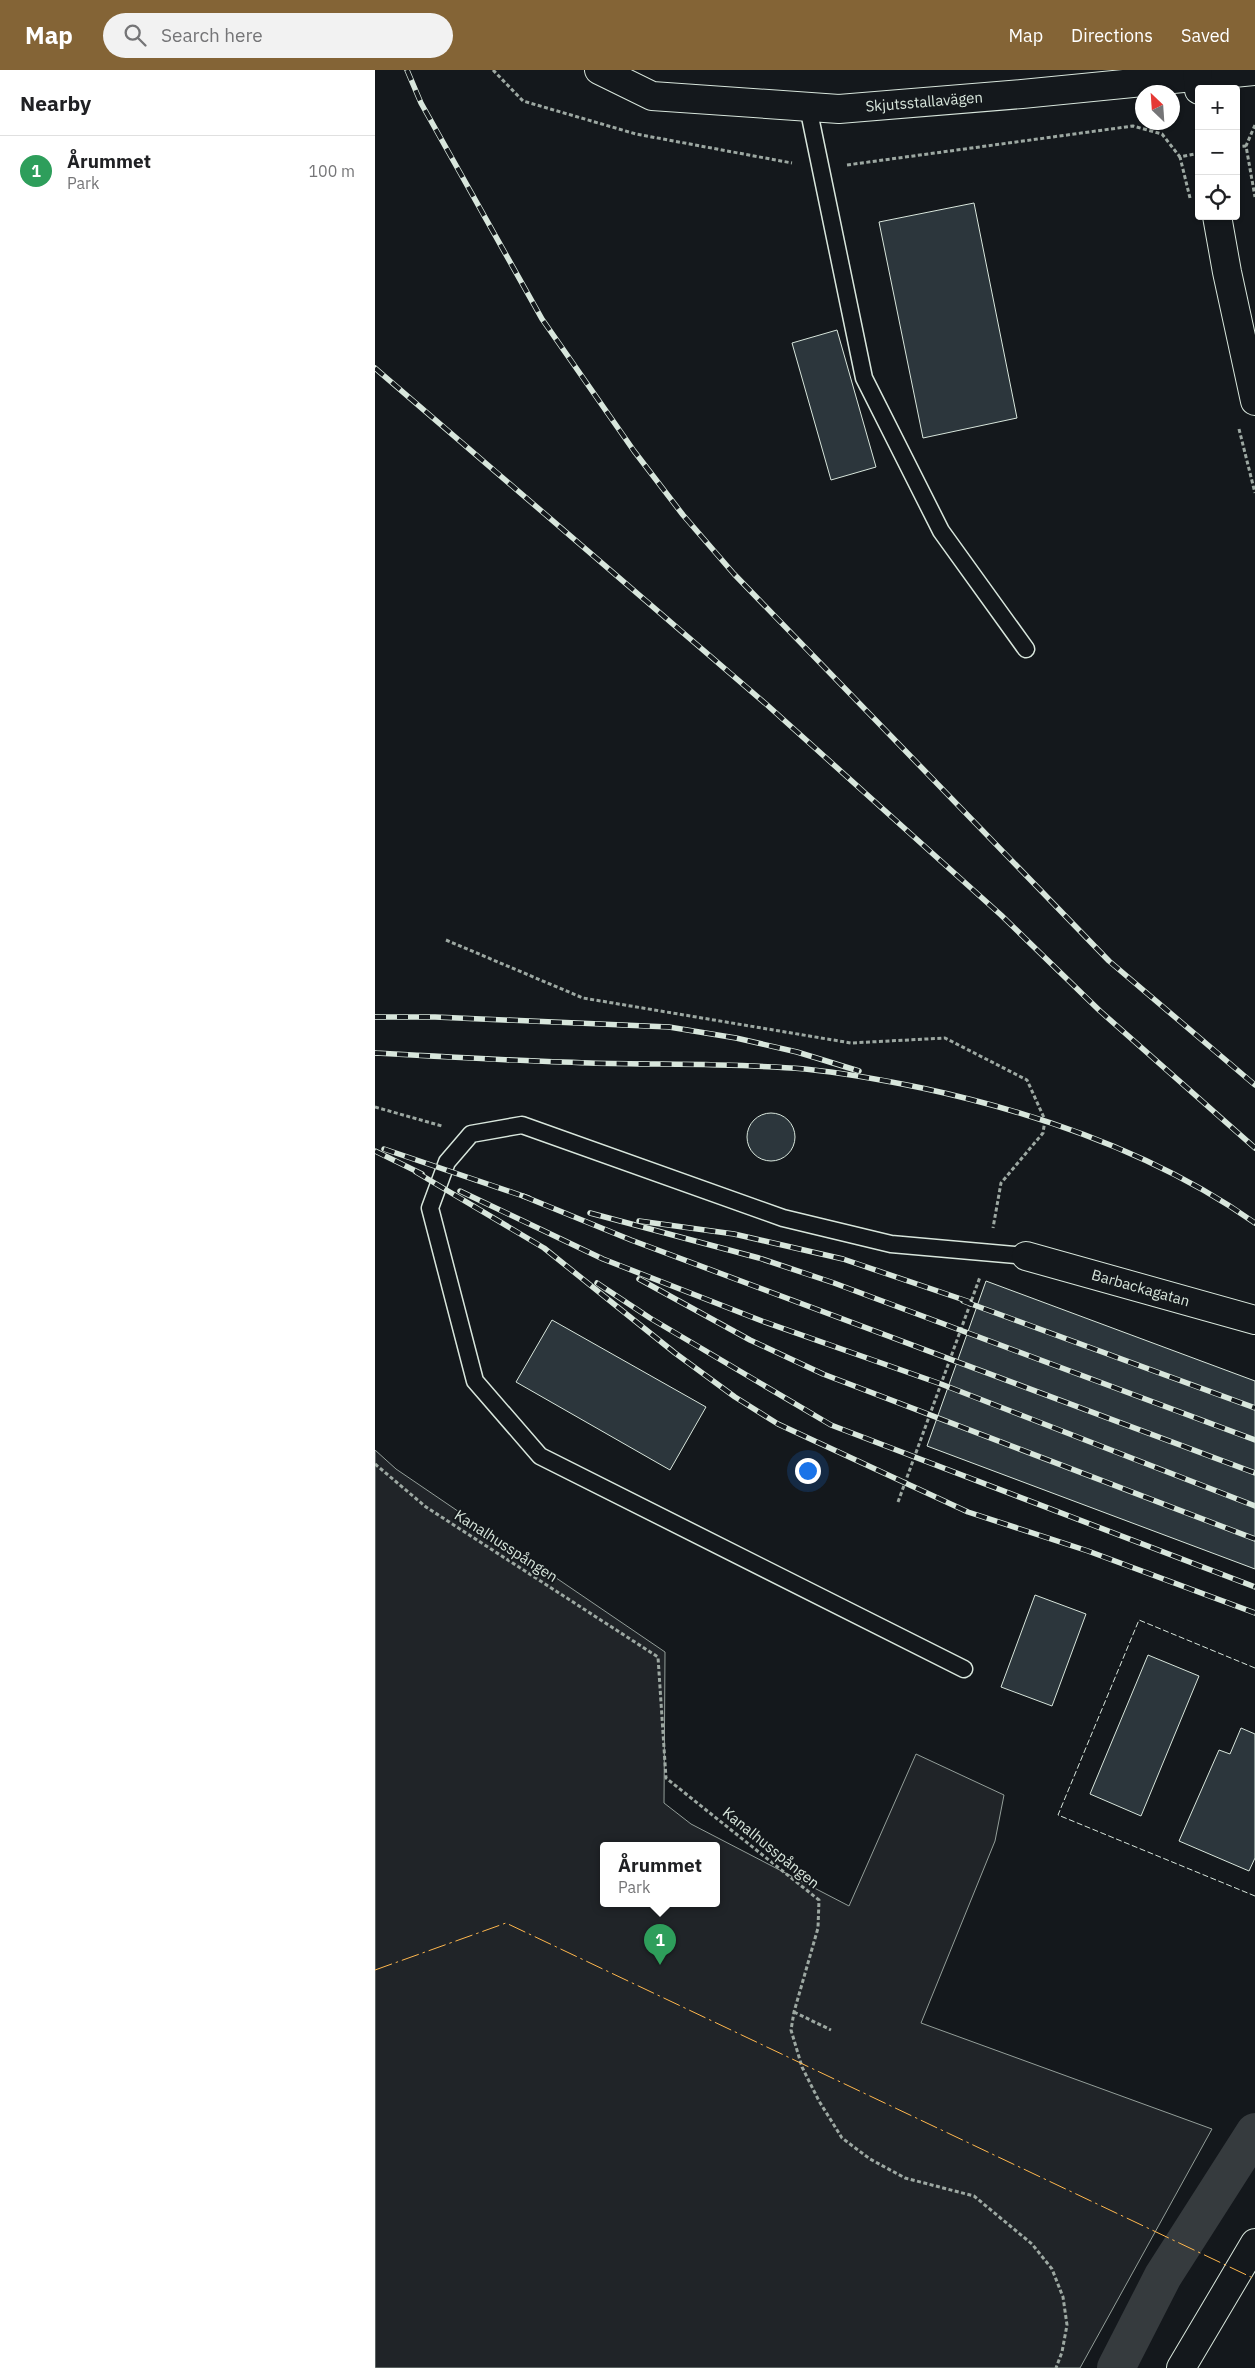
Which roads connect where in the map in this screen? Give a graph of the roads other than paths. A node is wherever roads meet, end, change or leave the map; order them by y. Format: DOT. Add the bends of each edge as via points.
graph roads {
  1 [pos="599,70"];
  2 [pos="1255,71"];
  3 [pos="1198,79"];
  4 [pos="808,107"];
  5 [pos="1218,220"];
  6 [pos="1255,400"];
  7 [pos="1026,650"];
  8 [pos="1026,1256"];
  9 [pos="1255,1320"];
  10 [pos="964,1669"];
  11 [pos="1255,2243"];
  12 [pos="1181,2368"];
  1 -- 4 [label="street, Skjutsstallavägen" via="651,96"];
  2 -- 3 [label="street, Skjutsstallavägen"];
  3 -- 4 [label="street, Skjutsstallavägen" via="839,109"];
  4 -- 7 [label="lane" via="864,378 941,531"];
  5 -- 6 [label="street"];
  8 -- 9 [label="street, Barbackagatan"];
  8 -- 10 [label="lane" via="891,1244 783,1218 522,1125 471,1134 447,1162 430,1208 475,1381 540,1456"];
  11 -- 12 [label="street"];
}
